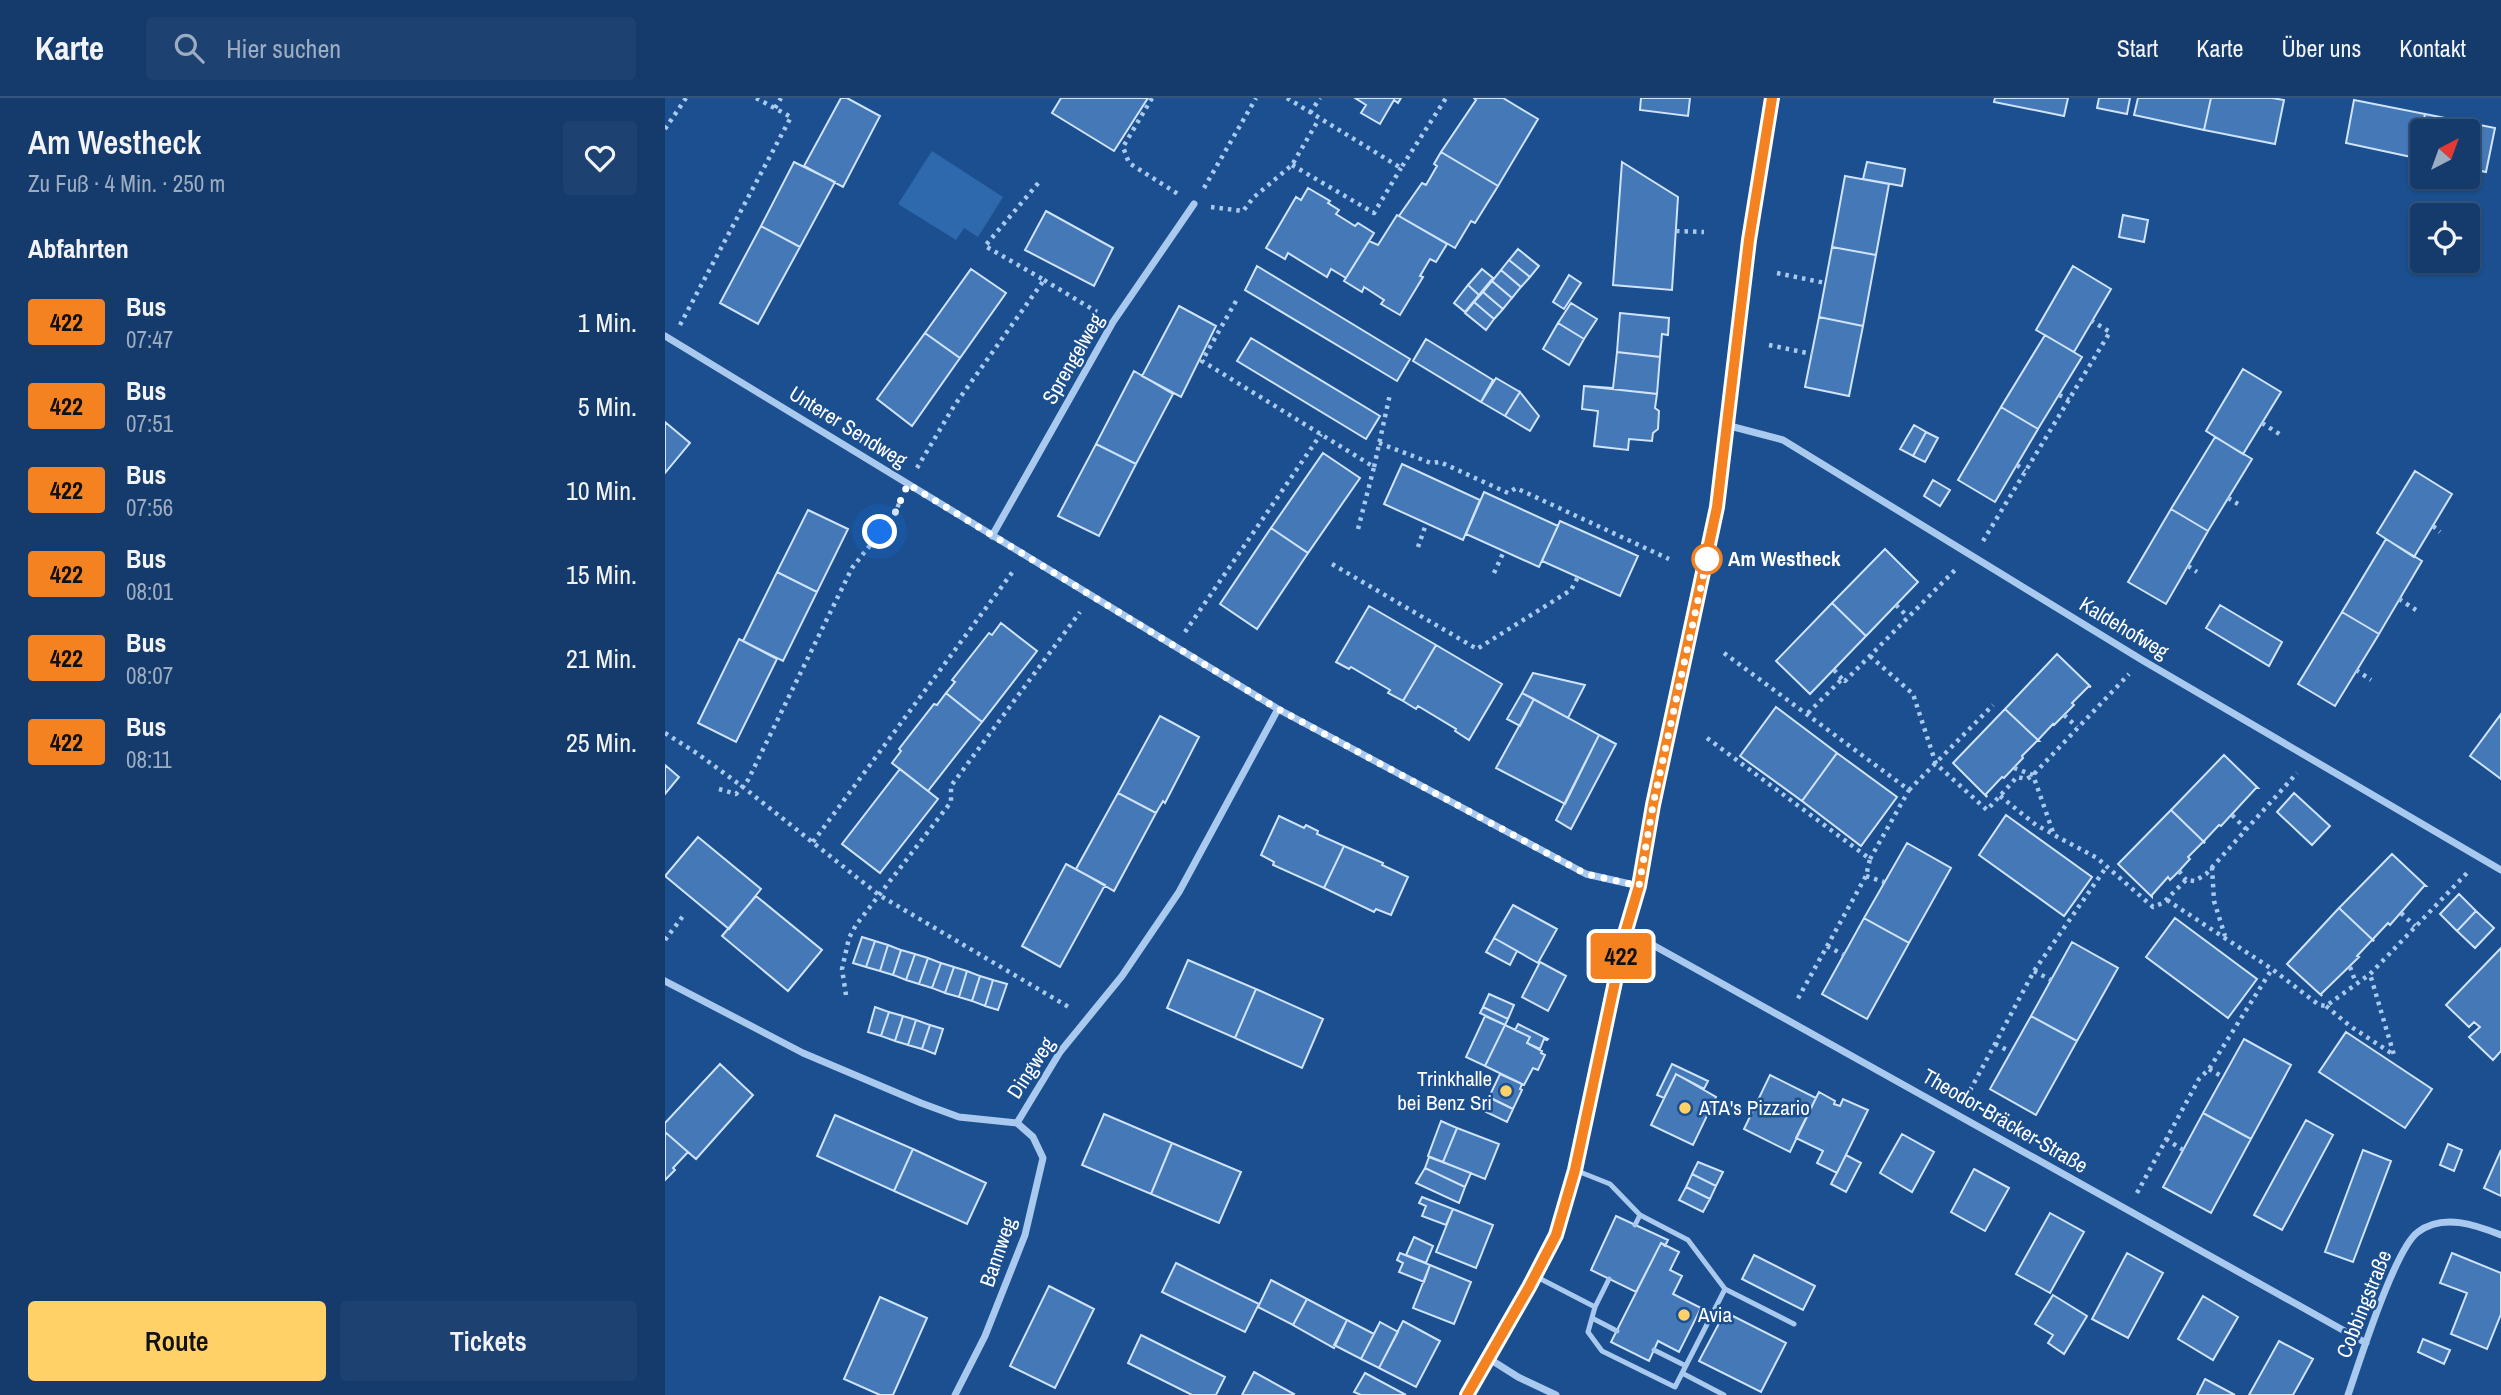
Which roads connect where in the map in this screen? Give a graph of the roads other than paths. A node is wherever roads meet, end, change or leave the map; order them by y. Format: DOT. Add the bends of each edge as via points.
graph roads {
  1 [pos="1772,98"];
  2 [pos="1194,204"];
  3 [pos="669,338"];
  4 [pos="1726,425"];
  5 [pos="992,536"];
  6 [pos="1278,709"];
  7 [pos="2501,870"];
  8 [pos="1639,886"];
  9 [pos="1626,930"];
  10 [pos="665,981"];
  11 [pos="1017,1123"];
  12 [pos="1575,1170"];
  13 [pos="1640,1215"];
  14 [pos="1635,1225"];
  15 [pos="2501,1236"];
  16 [pos="1535,1276"];
  17 [pos="1609,1279"];
  18 [pos="1725,1289"];
  19 [pos="1595,1307"];
  20 [pos="1592,1318"];
  21 [pos="1794,1324"];
  22 [pos="1617,1331"];
  23 [pos="2366,1343"];
  24 [pos="1654,1350"];
  25 [pos="1488,1358"];
  26 [pos="1686,1366"];
  27 [pos="1682,1373"];
  28 [pos="955,1395"];
  29 [pos="1467,1395"];
  30 [pos="1556,1395"];
  31 [pos="1724,1395"];
  32 [pos="2348,1395"];
  1 -- 4 [label="street"];
  2 -- 5 [label="street, Sprengelweg" via="1113,322"];
  3 -- 5 [label="street, Unterer Sendweg"];
  4 -- 7 [label="street, Kaldehofweg" via="1783,440 2142,660"];
  4 -- 8 [label="street" via="1717,507"];
  5 -- 6 [label="street, Unterer Sendweg"];
  6 -- 8 [label="street, Unterer Sendweg" via="1586,874"];
  6 -- 11 [label="street, Dingweg" via="1179,892 1122,975 1060,1052"];
  8 -- 9 [label="street"];
  9 -- 12 [label="street"];
  9 -- 23 [label="street, Theodor-Bräcker-Straße"];
  10 -- 11 [label="street, Dingweg" via="803,1053 921,1103 959,1117"];
  11 -- 28 [label="street, Bannweg" via="1034,1137 1043,1158 1025,1235 985,1336"];
  12 -- 13 [label="lane" via="1610,1184"];
  12 -- 16 [label="street" via="1556,1235"];
  13 -- 14 [label="lane"];
  13 -- 18 [label="lane" via="1688,1240"];
  15 -- 23 [label="street, Cobbingstraße" via="2447,1221 2419,1231 2403,1251"];
  16 -- 19 [label="lane"];
  16 -- 25 [label="street"];
  17 -- 19 [label="lane"];
  18 -- 21 [label="lane"];
  18 -- 26 [label="lane"];
  19 -- 20 [label="lane"];
  20 -- 22 [label="lane"];
  20 -- 27 [label="lane" via="1588,1332 1602,1351 1675,1387"];
  23 -- 32 [label="street, Cobbingstraße"];
  24 -- 26 [label="lane"];
  25 -- 29 [label="street"];
  25 -- 30 [label="street"];
  26 -- 27 [label="lane"];
  27 -- 31 [label="lane"];
}
